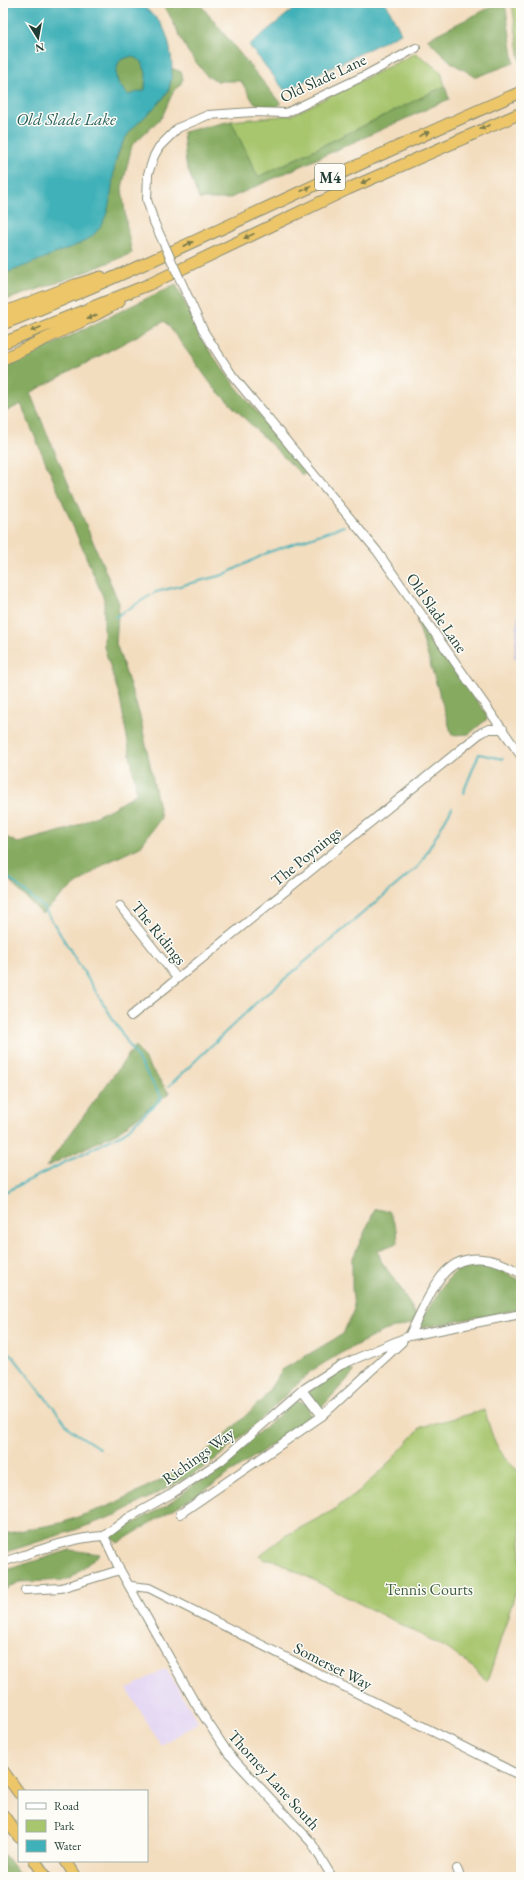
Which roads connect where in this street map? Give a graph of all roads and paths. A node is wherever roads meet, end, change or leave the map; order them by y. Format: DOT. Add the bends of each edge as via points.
graph roads {
  1 [pos="416,48"];
  2 [pos="521,92"];
  3 [pos="521,113"];
  4 [pos="140,266"];
  5 [pos="150,284"];
  6 [pos="3,313"];
  7 [pos="3,324"];
  8 [pos="3,343"];
  9 [pos="3,359"];
  10 [pos="503,729"];
  11 [pos="521,756"];
  12 [pos="120,906"];
  13 [pos="178,978"];
  14 [pos="131,1016"];
  15 [pos="521,1274"];
  16 [pos="521,1314"];
  17 [pos="408,1337"];
  18 [pos="302,1390"];
  19 [pos="322,1416"];
  20 [pos="180,1514"];
  21 [pos="104,1536"];
  22 [pos="3,1562"];
  23 [pos="120,1570"];
  24 [pos="131,1586"];
  25 [pos="25,1590"];
  26 [pos="3,1771"];
  27 [pos="521,1776"];
  28 [pos="18,1792"];
  29 [pos="3,1815"];
  30 [pos="18,1836"];
  31 [pos="36,1862"];
  32 [pos="67,1862"];
  33 [pos="46,1877"];
  34 [pos="76,1877"];
  35 [pos="332,1877"];
  1 -- 10 [label="street, Old Slade Lane, bridge" via="286,113 208,115 178,128 158,147 154,156 148,174 147,200 154,222 204,332 232,375 377,551"];
  4 -- 2 [label="highway, M4, one-way"];
  3 -- 5 [label="highway, M4, one-way" via="362,183"];
  4 -- 6 [label="highway" via="75,285"];
  4 -- 7 [label="highway, M4"];
  5 -- 8 [label="highway, M4, one-way"];
  5 -- 9 [label="highway, one-way" via="97,314"];
  10 -- 11 [label="street, Old Slade Lane"];
  10 -- 13 [label="street, The Poynings" via="489,728 482,732"];
  12 -- 13 [label="street, The Ridings"];
  13 -- 14 [label="street, The Poynings"];
  15 -- 17 [label="street" via="508,1265 478,1257 460,1261 442,1276"];
  16 -- 17 [label="street, Richings Way"];
  17 -- 18 [label="street, Richings Way" via="341,1365"];
  17 -- 19 [label="street"];
  18 -- 19 [label="street"];
  18 -- 21 [label="street, Richings Way" via="222,1460 173,1493 128,1518"];
  19 -- 20 [label="street"];
  21 -- 22 [label="street" via="64,1542"];
  21 -- 23 [label="street, Thorney Lane South"];
  23 -- 24 [label="street, Thorney Lane South"];
  23 -- 25 [label="street" via="61,1588"];
  24 -- 27 [label="street, Somerset Way" via="149,1588"];
  24 -- 35 [label="street, Thorney Lane South" via="195,1703 228,1753 311,1842"];
  26 -- 28 [label="highway"];
  29 -- 30 [label="highway"];
  31 -- 33 [label="highway"];
  32 -- 34 [label="highway"];
}
